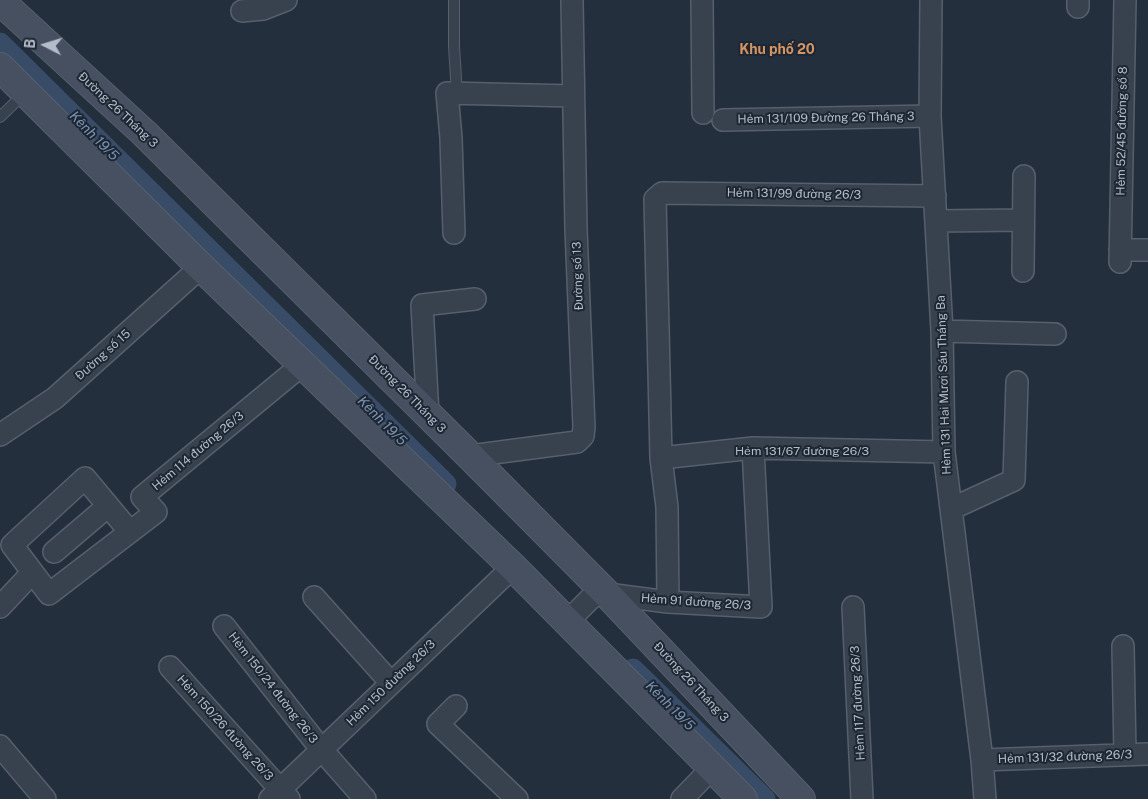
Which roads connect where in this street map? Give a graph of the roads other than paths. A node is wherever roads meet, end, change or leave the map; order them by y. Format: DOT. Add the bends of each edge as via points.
graph roads {
  1 [pos="286,0"];
  2 [pos="454,0"];
  3 [pos="572,0"];
  4 [pos="702,0"];
  5 [pos="931,0"];
  6 [pos="1125,0"];
  7 [pos="2,6"];
  8 [pos="242,10"];
  9 [pos="0,67"];
  10 [pos="26,93"];
  11 [pos="452,94"];
  12 [pos="573,96"];
  13 [pos="703,114"];
  14 [pos="930,116"];
  15 [pos="0,117"];
  16 [pos="723,120"];
  17 [pos="1024,176"];
  18 [pos="935,196"];
  19 [pos="1023,220"];
  20 [pos="937,221"];
  21 [pos="454,233"];
  22 [pos="1148,250"];
  23 [pos="201,267"];
  24 [pos="1023,271"];
  25 [pos="475,299"];
  26 [pos="942,331"];
  27 [pos="1055,334"];
  28 [pos="302,364"];
  29 [pos="1017,382"];
  30 [pos="428,415"];
  31 [pos="0,435"];
  32 [pos="754,448"];
  33 [pos="944,452"];
  34 [pos="470,456"];
  35 [pos="661,458"];
  36 [pos="108,506"];
  37 [pos="951,509"];
  38 [pos="130,532"];
  39 [pos="54,552"];
  40 [pos="512,567"];
  41 [pos="32,573"];
  42 [pos="600,595"];
  43 [pos="314,597"];
  44 [pos="668,602"];
  45 [pos="0,607"];
  46 [pos="853,607"];
  47 [pos="570,618"];
  48 [pos="224,626"];
  49 [pos="1124,646"];
  50 [pos="170,667"];
  51 [pos="391,683"];
  52 [pos="456,706"];
  53 [pos="0,746"];
  54 [pos="321,750"];
  55 [pos="1148,754"];
  56 [pos="1125,755"];
  57 [pos="982,760"];
  58 [pos="713,767"];
  59 [pos="36,796"];
  60 [pos="280,796"];
  61 [pos="365,799"];
  62 [pos="517,799"];
  63 [pos="682,799"];
  64 [pos="743,799"];
  65 [pos="801,799"];
  66 [pos="862,799"];
  67 [pos="985,799"];
  1 -- 8 [label="street" via="263,9"];
  2 -- 11 [label="lane"];
  3 -- 12 [label="street, Đường số 13"];
  4 -- 13 [label="street"];
  5 -- 14 [label="street, Hẻm 131 Hai Mươi Sáu Tháng Ba"];
  6 -- 22 [label="street, Hẻm 52/45 đường số 8" via="1120,256"];
  7 -- 30 [label="street, Đường 26 Tháng 3" via="144,133"];
  9 -- 10 [label="street"];
  10 -- 15 [label="lane"];
  10 -- 23 [label="street"];
  11 -- 12 [label="street"];
  11 -- 21 [label="street"];
  12 -- 34 [label="street, Đường số 13" via="583,436 577,442"];
  14 -- 16 [label="street, Hẻm 131/109 Đường 26 Tháng 3"];
  14 -- 18 [label="street, Hẻm 131 Hai Mươi Sáu Tháng Ba"];
  17 -- 19 [label="street"];
  18 -- 20 [label="street, Hẻm 131 Hai Mươi Sáu Tháng Ba"];
  18 -- 35 [label="street, Hẻm 131/99 đường 26/3" via="662,193 655,199"];
  19 -- 20 [label="street"];
  19 -- 24 [label="street"];
  20 -- 26 [label="street, Hẻm 131 Hai Mươi Sáu Tháng Ba"];
  23 -- 28 [label="street"];
  23 -- 31 [label="street, Đường số 15" via="55,398"];
  25 -- 30 [label="street" via="422,306"];
  26 -- 27 [label="street"];
  26 -- 33 [label="street, Hẻm 131 Hai Mươi Sáu Tháng Ba"];
  28 -- 38 [label="street, Hẻm 114 đường 26/3" via="142,496 156,512"];
  28 -- 40 [label="street"];
  29 -- 37 [label="street" via="1014,480"];
  30 -- 34 [label="street, Đường 26 Tháng 3"];
  32 -- 33 [label="street, Hẻm 131/67 đường 26/3"];
  32 -- 35 [label="street, Hẻm 131/67 đường 26/3"];
  32 -- 44 [label="street, Hẻm 91 đường 26/3" via="761,607"];
  33 -- 37 [label="street, Hẻm 131 Hai Mươi Sáu Tháng Ba"];
  34 -- 42 [label="street, Đường 26 Tháng 3"];
  35 -- 44 [label="street" via="667,507"];
  36 -- 38 [label="street"];
  36 -- 39 [label="street"];
  36 -- 41 [label="street" via="85,478 12,545"];
  37 -- 57 [label="street, Hẻm 131 Hai Mươi Sáu Tháng Ba"];
  38 -- 41 [label="street, Hẻm 114 đường 26/3" via="49,594"];
  40 -- 47 [label="street"];
  40 -- 51 [label="street, Hẻm 150 đường 26/3"];
  41 -- 45 [label="street"];
  42 -- 44 [label="street, Hẻm 91 đường 26/3"];
  42 -- 47 [label="street"];
  42 -- 65 [label="street, Đường 26 Tháng 3"];
  43 -- 51 [label="street"];
  46 -- 66 [label="street, Hẻm 117 đường 26/3"];
  47 -- 58 [label="street"];
  48 -- 54 [label="street, Hẻm 150/24 đường 26/3"];
  49 -- 56 [label="street"];
  50 -- 60 [label="street, Hẻm 150/26 đường 26/3"];
  51 -- 54 [label="street, Hẻm 150 đường 26/3"];
  52 -- 62 [label="street" via="438,724"];
  53 -- 59 [label="street"];
  54 -- 60 [label="street, Hẻm 150 đường 26/3"];
  54 -- 61 [label="street, Hẻm 150/24 đường 26/3"];
  55 -- 56 [label="street, Hẻm 131/32 đường 26/3"];
  56 -- 57 [label="street, Hẻm 131/32 đường 26/3"];
  57 -- 67 [label="street, Hẻm 131 Hai Mươi Sáu Tháng Ba"];
  58 -- 63 [label="street"];
  58 -- 64 [label="street"];
}
